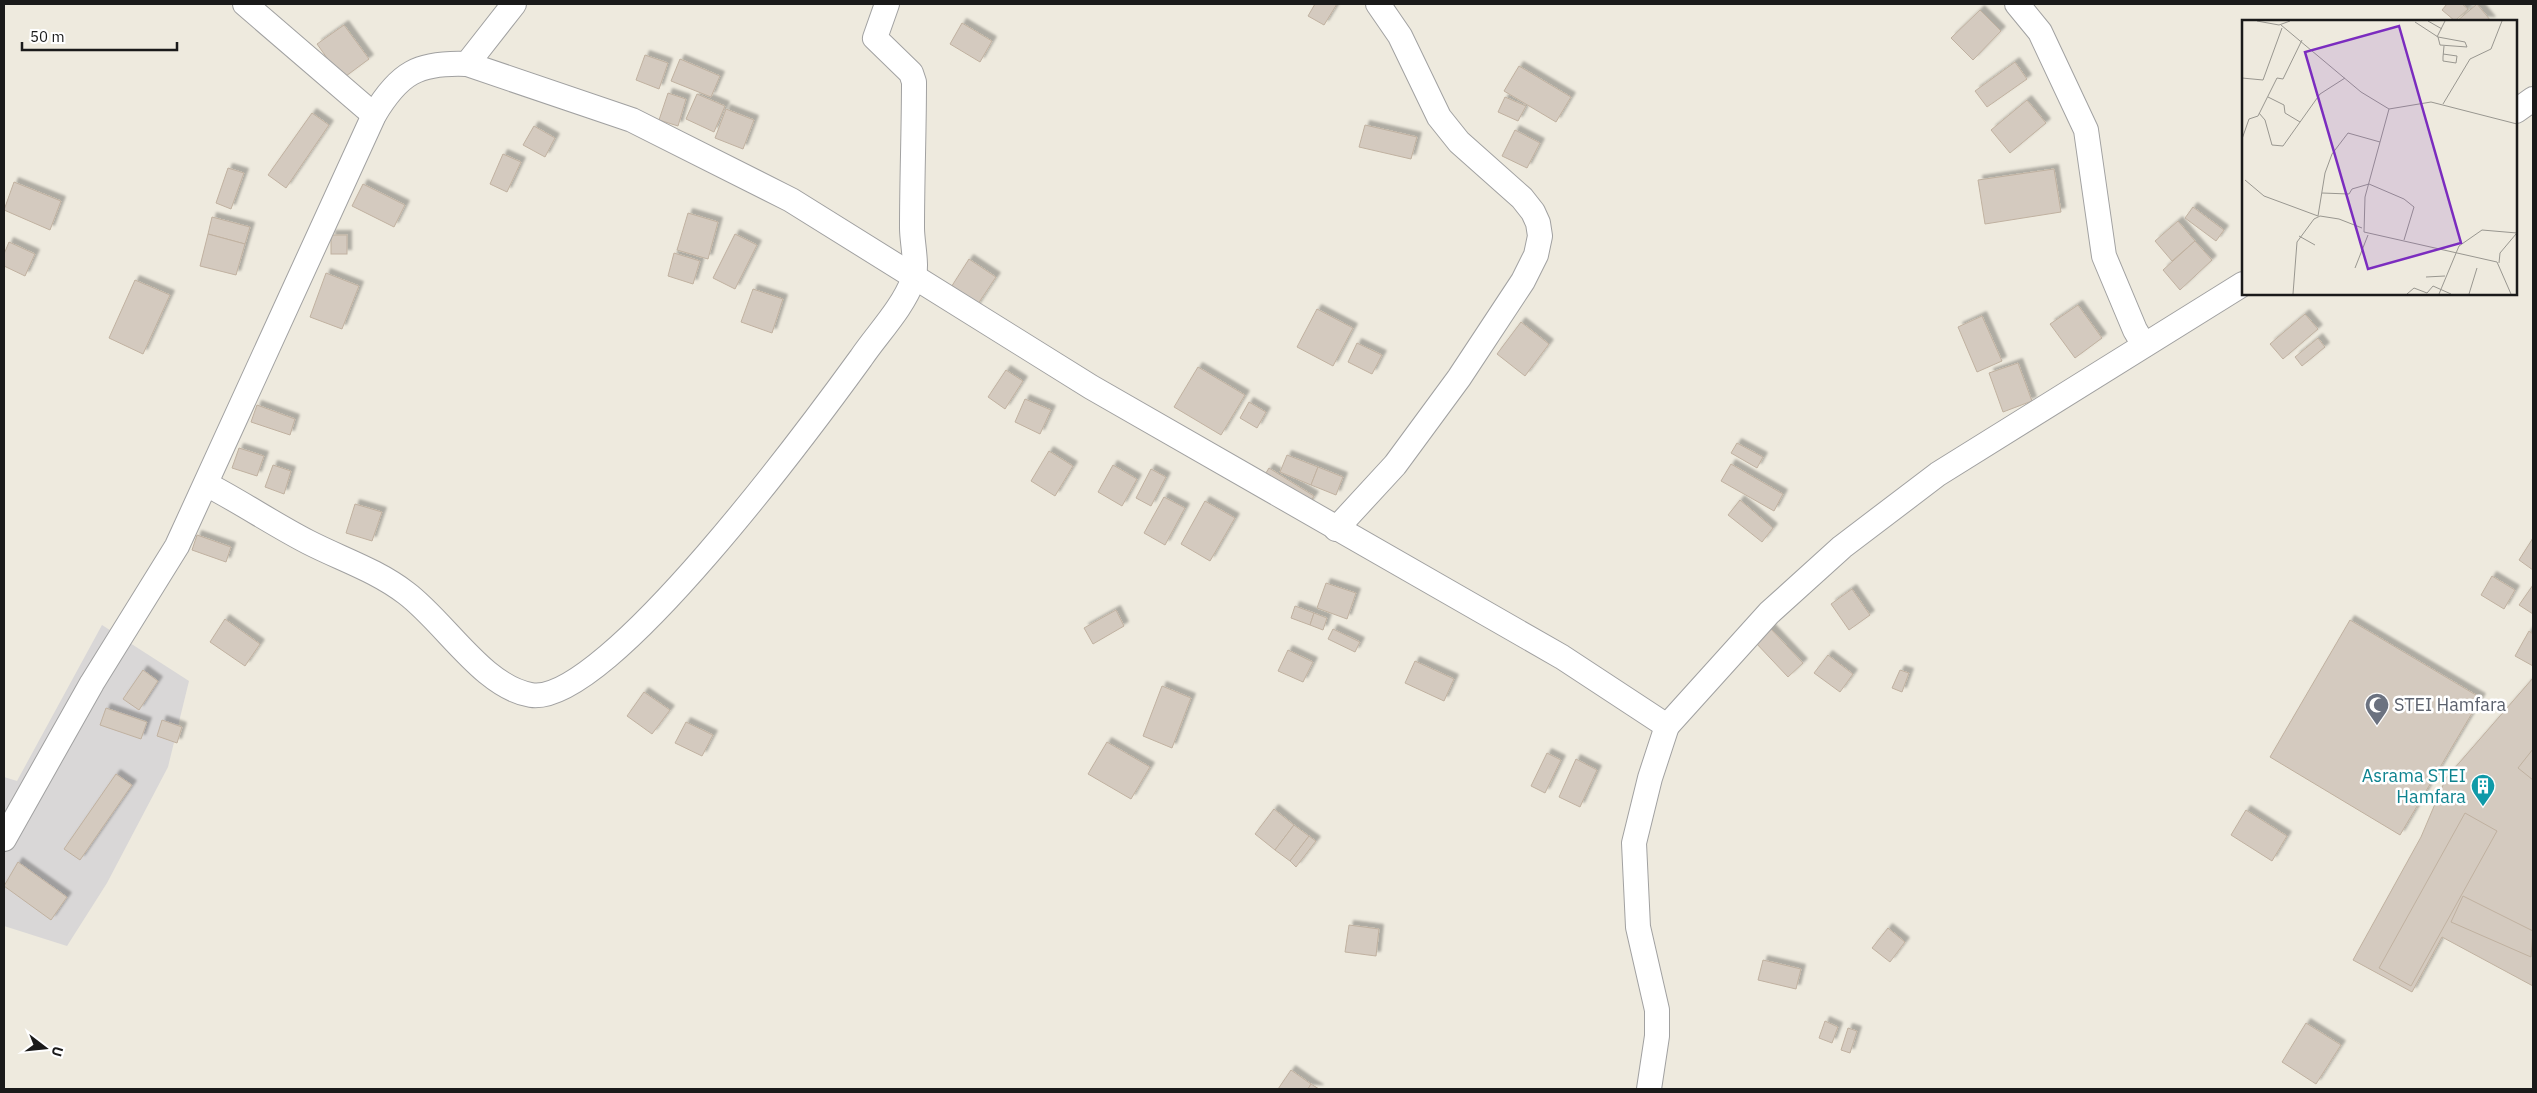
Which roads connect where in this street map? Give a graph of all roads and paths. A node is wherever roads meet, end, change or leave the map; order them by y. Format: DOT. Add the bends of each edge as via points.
graph roads {
  1 [pos="245,4"];
  2 [pos="514,4"];
  3 [pos="887,4"];
  4 [pos="1378,4"];
  5 [pos="2017,4"];
  6 [pos="467,64"];
  7 [pos="2533,100"];
  8 [pos="2517,110"];
  9 [pos="374,115"];
  10 [pos="914,278"];
  11 [pos="2242,285"];
  12 [pos="2144,345"];
  13 [pos="206,484"];
  14 [pos="1336,528"];
  15 [pos="1667,726"];
  16 [pos="4,839"];
  17 [pos="1649,1089"];
  1 -- 9 [label="street"];
  2 -- 6 [label="street"];
  3 -- 10 [label="street" via="875,38 910,73 914,82"];
  4 -- 14 [label="street" via="1400,36 1439,117 1459,142 1528,205 1538,223 1540,236 1536,255 1523,281 1459,378 1395,465"];
  5 -- 12 [label="street" via="2040,32 2086,130 2104,256"];
  6 -- 9 [label="street" via="440,63 412,71 389,89"];
  6 -- 10 [label="street" via="632,120 790,200"];
  7 -- 8 [label="street"];
  9 -- 13 [label="street"];
  10 -- 13 [label="street" via="892,317 796,447 732,526 610,654 570,686 552,693 533,696 491,676 429,612 377,572 305,540"];
  10 -- 14 [label="street" via="1091,387"];
  11 -- 12 [label="street"];
  12 -- 15 [label="street" via="1938,474 1842,547 1769,613"];
  13 -- 16 [label="street" via="177,546 92,683"];
  14 -- 15 [label="street" via="1562,657"];
  15 -- 17 [label="street" via="1634,843 1638,927 1657,1010 1657,1036"];
}
